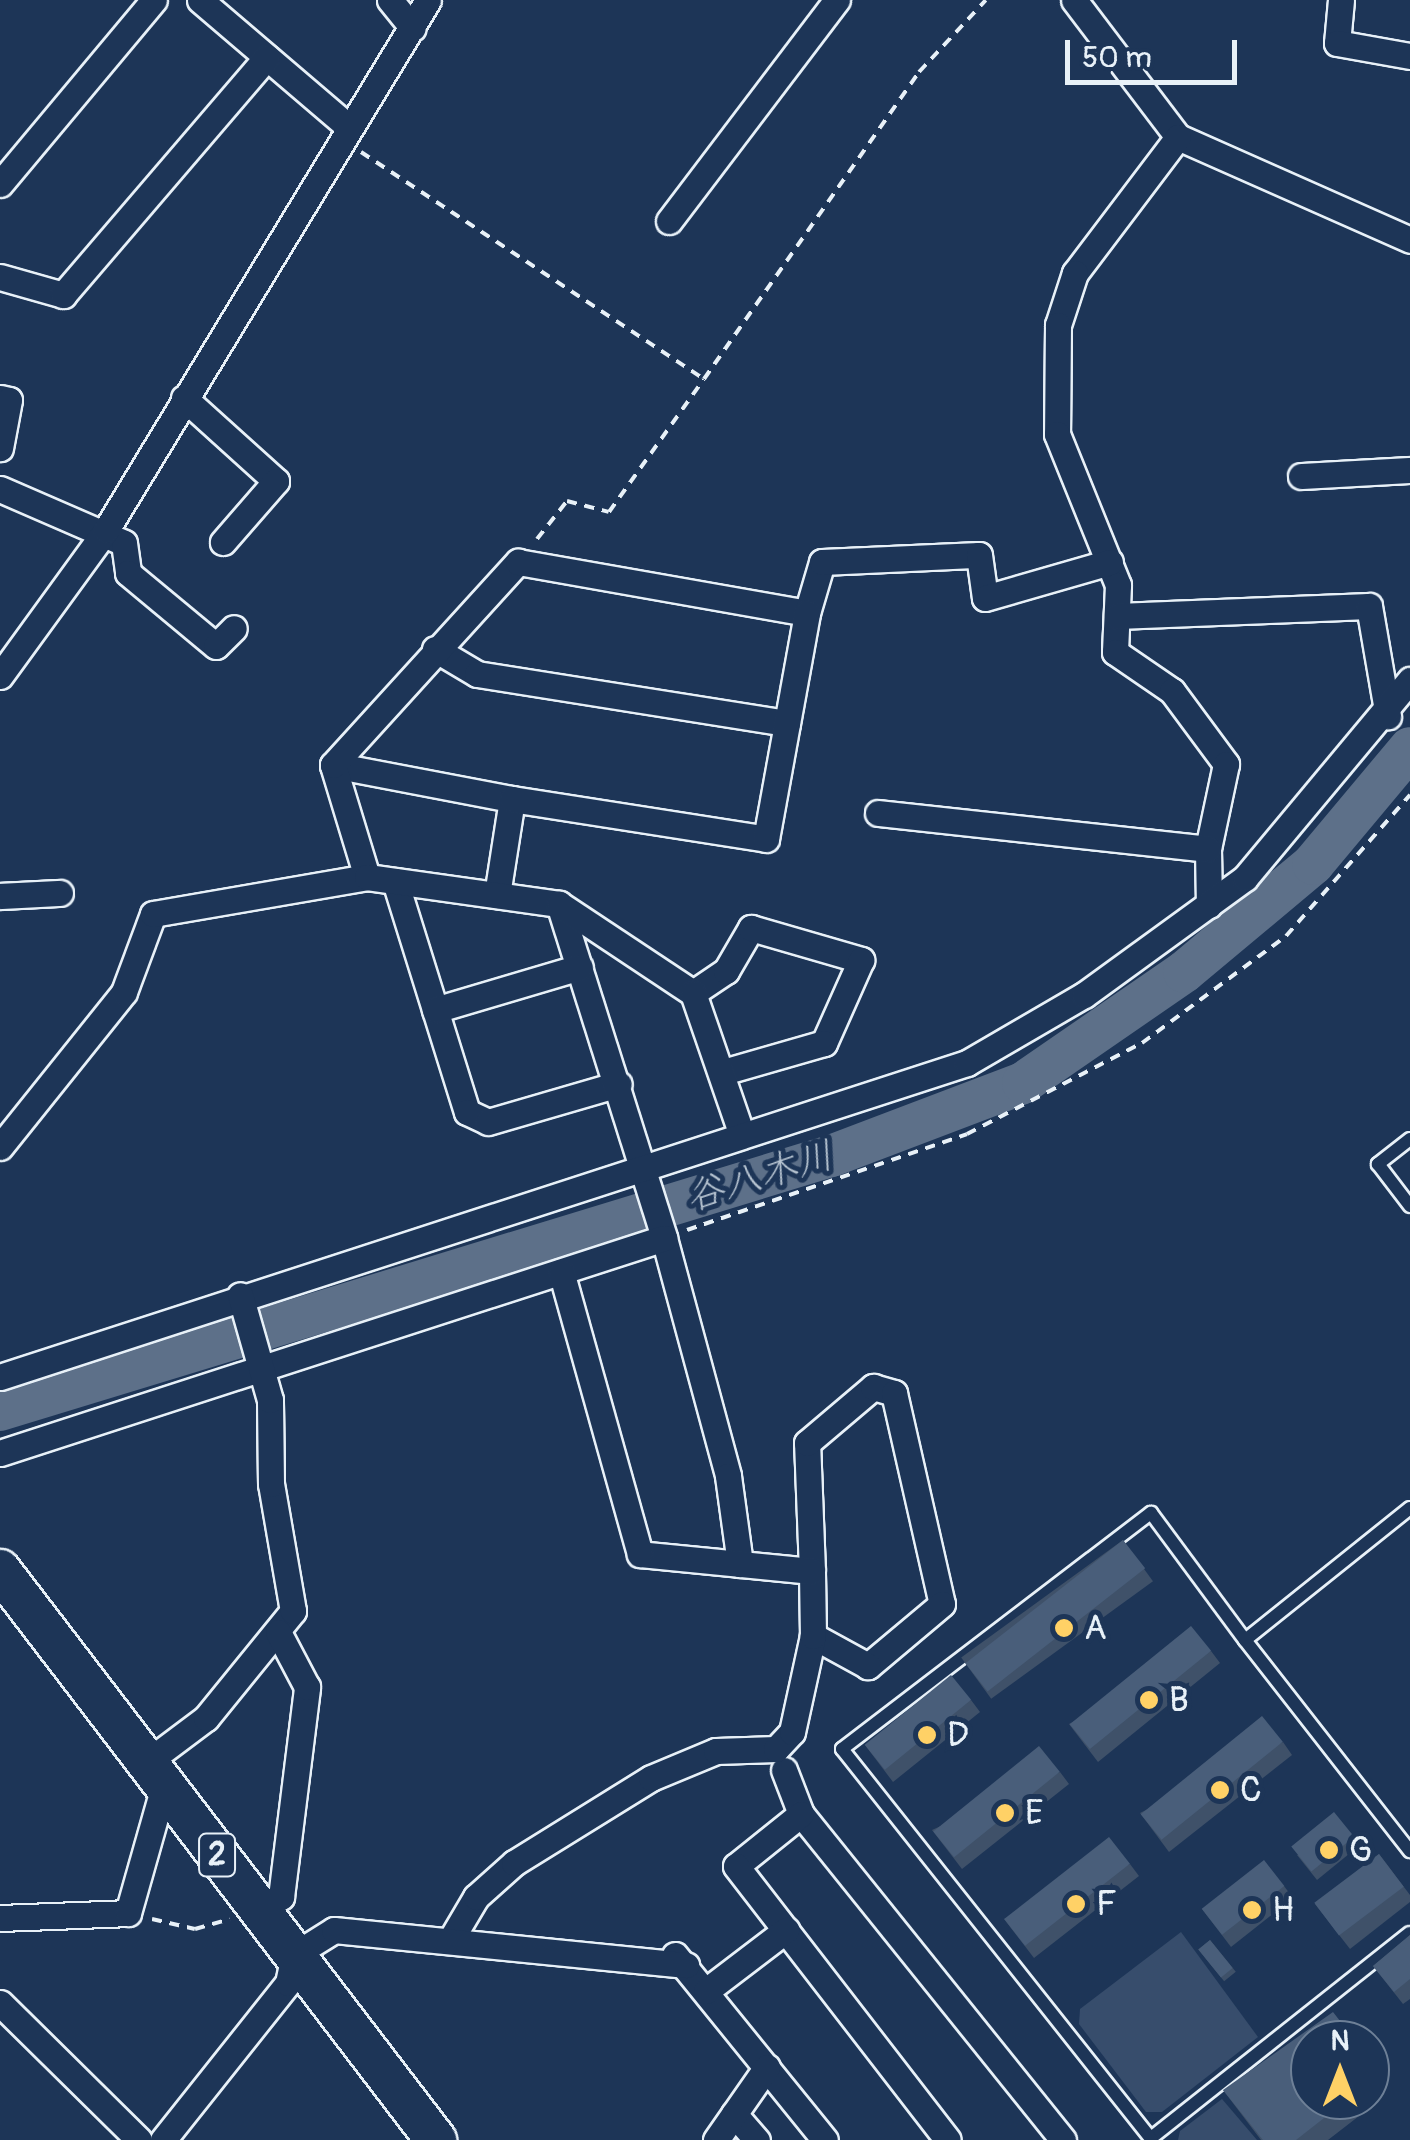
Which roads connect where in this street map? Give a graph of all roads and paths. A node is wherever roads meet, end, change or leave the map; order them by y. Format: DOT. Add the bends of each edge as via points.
graph roads {
  1 [pos="154,0"];
  2 [pos="200,0"];
  3 [pos="390,0"];
  4 [pos="428,0"];
  5 [pos="838,0"];
  6 [pos="1074,0"];
  7 [pos="1341,0"];
  8 [pos="412,28"];
  9 [pos="1410,56"];
  10 [pos="266,57"];
  11 [pos="350,128"];
  12 [pos="1178,136"];
  13 [pos="0,184"];
  14 [pos="669,221"];
  15 [pos="1410,240"];
  16 [pos="0,277"];
  17 [pos="704,379"];
  18 [pos="0,398"];
  19 [pos="184,398"];
  20 [pos="0,448"];
  21 [pos="1410,470"];
  22 [pos="1301,476"];
  23 [pos="0,489"];
  24 [pos="106,530"];
  25 [pos="222,542"];
  26 [pos="518,562"];
  27 [pos="1110,562"];
  28 [pos="807,613"];
  29 [pos="1117,616"];
  30 [pos="234,628"];
  31 [pos="435,648"];
  32 [pos="0,676"];
  33 [pos="1410,680"];
  34 [pos="1388,716"];
  35 [pos="787,722"];
  36 [pos="333,765"];
  37 [pos="1410,794"];
  38 [pos="512,799"];
  39 [pos="878,812"];
  40 [pos="1208,848"];
  41 [pos="367,876"];
  42 [pos="395,881"];
  43 [pos="60,893"];
  44 [pos="497,895"];
  45 [pos="0,896"];
  46 [pos="559,904"];
  47 [pos="1209,905"];
  48 [pos="580,968"];
  49 [pos="693,994"];
  50 [pos="435,1010"];
  51 [pos="723,1072"];
  52 [pos="618,1084"];
  53 [pos="742,1135"];
  54 [pos="1410,1139"];
  55 [pos="0,1146"];
  56 [pos="644,1170"];
  57 [pos="1410,1206"];
  58 [pos="664,1238"];
  59 [pos="561,1272"];
  60 [pos="240,1295"];
  61 [pos="264,1368"];
  62 [pos="0,1377"];
  63 [pos="0,1453"];
  64 [pos="1410,1508"];
  65 [pos="740,1564"];
  66 [pos="0,1570"];
  67 [pos="812,1571"];
  68 [pos="278,1632"];
  69 [pos="813,1636"];
  70 [pos="1244,1640"];
  71 [pos="784,1770"];
  72 [pos="155,1775"];
  73 [pos="801,1814"];
  74 [pos="1410,1851"];
  75 [pos="260,1910"];
  76 [pos="128,1913"];
  77 [pos="0,1918"];
  78 [pos="786,1930"];
  79 [pos="1410,1934"];
  80 [pos="450,1941"];
  81 [pos="294,1956"];
  82 [pos="706,1991"];
  83 [pos="0,2003"];
  84 [pos="768,2067"];
  85 [pos="734,2114"];
  86 [pos="1055,2137"];
  87 [pos="1151,2139"];
  88 [pos="139,2140"];
  89 [pos="163,2140"];
  90 [pos="436,2140"];
  91 [pos="716,2140"];
  92 [pos="757,2140"];
  93 [pos="826,2140"];
  94 [pos="948,2140"];
  1 -- 13 [label="street"];
  2 -- 10 [label="street"];
  3 -- 8 [label="street"];
  4 -- 8 [label="street"];
  5 -- 14 [label="street"];
  6 -- 12 [label="street"];
  7 -- 9 [label="street" via="1337,44"];
  8 -- 11 [label="street"];
  10 -- 11 [label="street"];
  10 -- 16 [label="street" via="63,295"];
  11 -- 19 [label="street"];
  12 -- 15 [label="street"];
  12 -- 27 [label="street" via="1075,273 1058,325 1057,434"];
  17 -- 26 [label="path" via="609,512 567,502"];
  18 -- 20 [label="street" via="10,400"];
  19 -- 24 [label="street"];
  19 -- 25 [label="street" via="276,481"];
  21 -- 22 [label="street"];
  23 -- 24 [label="street"];
  24 -- 30 [label="street" via="124,543 128,573 216,646"];
  24 -- 32 [label="street"];
  26 -- 28 [label="street"];
  26 -- 31 [label="street"];
  27 -- 28 [label="street" via="985,598 978,556 822,562"];
  27 -- 29 [label="street"];
  28 -- 35 [label="street"];
  29 -- 34 [label="street" via="1369,606"];
  29 -- 40 [label="street" via="1115,652 1172,692 1226,764"];
  31 -- 35 [label="street" via="478,674"];
  31 -- 36 [label="street"];
  33 -- 34 [label="street"];
  34 -- 47 [label="street" via="1245,878"];
  35 -- 38 [label="street" via="766,840"];
  36 -- 38 [label="street"];
  36 -- 41 [label="street"];
  37 -- 58 [label="path" via="1286,936 1142,1042 966,1134"];
  38 -- 44 [label="street"];
  39 -- 40 [label="street"];
  40 -- 47 [label="street"];
  41 -- 42 [label="street"];
  41 -- 55 [label="street" via="153,914 124,992"];
  42 -- 44 [label="street"];
  42 -- 50 [label="street"];
  43 -- 45 [label="street"];
  44 -- 46 [label="street"];
  46 -- 48 [label="street"];
  46 -- 49 [label="street"];
  47 -- 53 [label="street" via="1084,995 966,1063"];
  48 -- 50 [label="street"];
  48 -- 52 [label="street"];
  49 -- 51 [label="street"];
  49 -- 51 [label="street" via="726,971 751,928 862,960 824,1042"];
  50 -- 52 [label="street" via="467,1112 488,1122"];
  51 -- 53 [label="street"];
  52 -- 56 [label="street"];
  53 -- 56 [label="street"];
  54 -- 57 [label="lane" via="1378,1164"];
  56 -- 58 [label="street"];
  56 -- 60 [label="street"];
  58 -- 59 [label="street"];
  58 -- 65 [label="street" via="728,1476"];
  59 -- 61 [label="street"];
  59 -- 65 [label="street" via="640,1554"];
  60 -- 61 [label="street"];
  60 -- 62 [label="street"];
  61 -- 63 [label="street"];
  61 -- 68 [label="street" via="292,1611"];
  64 -- 70 [label="lane"];
  65 -- 67 [label="street"];
  66 -- 72 [label="highway, 2"];
  67 -- 69 [label="street"];
  67 -- 69 [label="street" via="807,1444 873,1387 894,1393 942,1604 868,1666"];
  68 -- 72 [label="street"];
  68 -- 75 [label="street" via="307,1687 281,1897"];
  69 -- 80 [label="street" via="792,1732 776,1749 716,1751 651,1778 514,1864 476,1897"];
  70 -- 74 [label="lane"];
  70 -- 87 [label="lane" via="1150,1513 842,1749"];
  71 -- 73 [label="street"];
  72 -- 75 [label="highway, 2"];
  72 -- 76 [label="street"];
  73 -- 78 [label="street" via="736,1866"];
  73 -- 86 [label="street"];
  75 -- 76 [label="path" via="195,1929"];
  75 -- 81 [label="highway, 2"];
  76 -- 77 [label="street"];
  78 -- 82 [label="street"];
  78 -- 94 [label="street"];
  79 -- 87 [label="lane"];
  80 -- 81 [label="street" via="334,1930"];
  80 -- 82 [label="street" via="677,1957"];
  81 -- 89 [label="street" via="288,1984"];
  81 -- 90 [label="highway, 2"];
  82 -- 84 [label="street"];
  83 -- 88 [label="street"];
  84 -- 85 [label="street"];
  84 -- 93 [label="street"];
  85 -- 91 [label="street"];
  85 -- 92 [label="street"];
}
